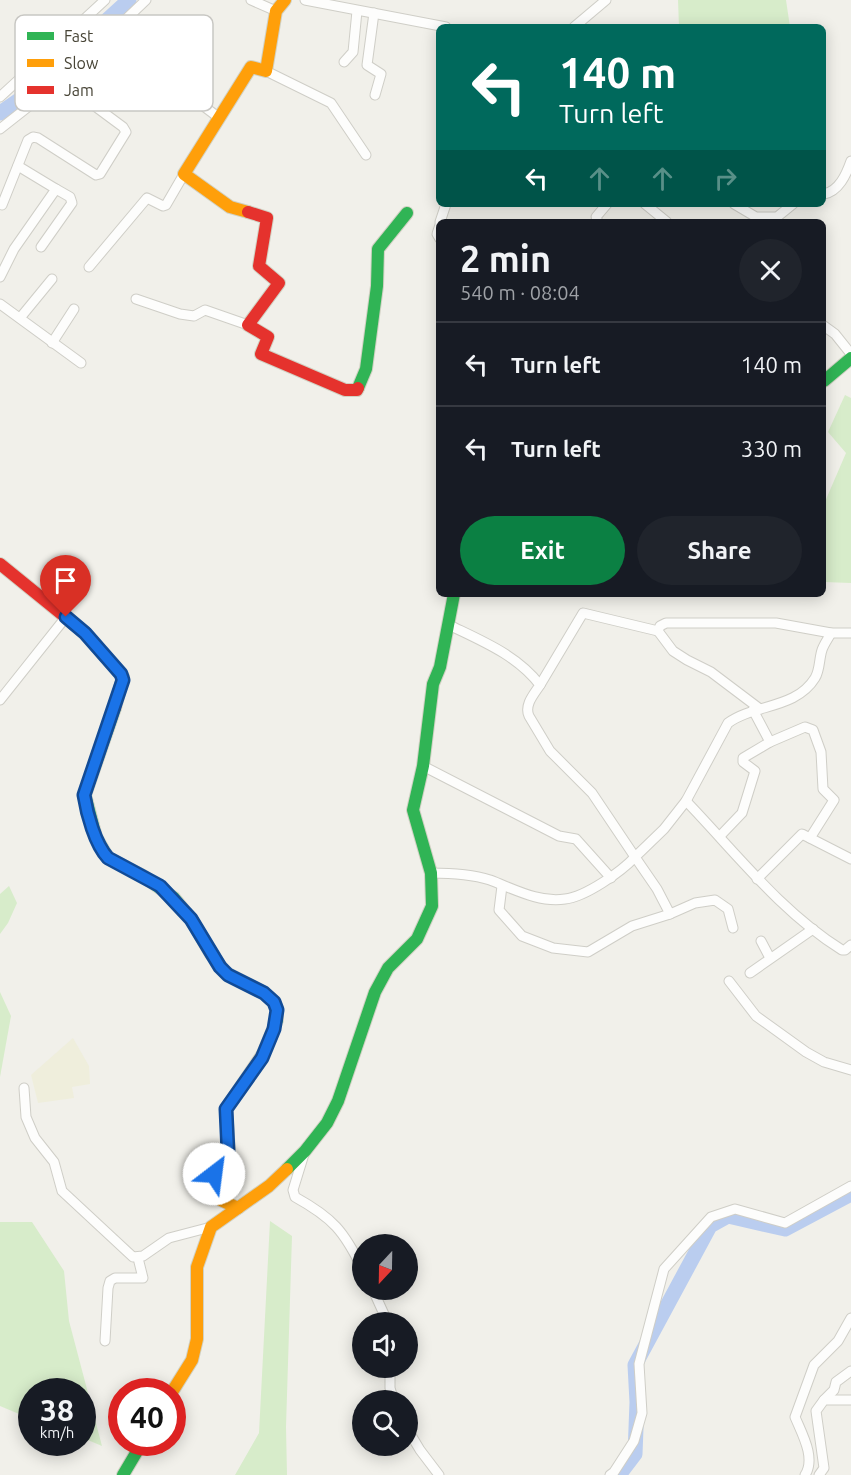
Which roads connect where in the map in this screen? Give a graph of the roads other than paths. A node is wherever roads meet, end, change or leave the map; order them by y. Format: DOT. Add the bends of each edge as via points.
graph roads {
  1 [pos="105,0"];
  2 [pos="146,0"];
  3 [pos="251,0"];
  4 [pos="285,0"];
  5 [pos="306,0"];
  6 [pos="606,0"];
  7 [pos="276,11"];
  8 [pos="357,11"];
  9 [pos="374,14"];
  10 [pos="89,15"];
  11 [pos="130,15"];
  12 [pos="578,24"];
  13 [pos="436,25"];
  14 [pos="344,62"];
  15 [pos="266,70"];
  16 [pos="15,83"];
  17 [pos="375,95"];
  18 [pos="0,97"];
  19 [pos="23,111"];
  20 [pos="101,111"];
  21 [pos="210,111"];
  22 [pos="218,117"];
  23 [pos="0,129"];
  24 [pos="366,155"];
  25 [pos="851,161"];
  26 [pos="18,166"];
  27 [pos="184,174"];
  28 [pos="56,189"];
  29 [pos="826,194"];
  30 [pos="2,205"];
  31 [pos="604,207"];
  32 [pos="649,207"];
  33 [pos="739,207"];
  34 [pos="789,207"];
  35 [pos="407,213"];
  36 [pos="597,219"];
  37 [pos="663,219"];
  38 [pos="41,247"];
  39 [pos="89,267"];
  40 [pos="0,277"];
  41 [pos="52,279"];
  42 [pos="136,299"];
  43 [pos="0,304"];
  44 [pos="74,309"];
  45 [pos="20,318"];
  46 [pos="248,325"];
  47 [pos="826,327"];
  48 [pos="52,343"];
  49 [pos="851,356"];
  50 [pos="81,363"];
  51 [pos="826,379"];
  52 [pos="0,564"];
  53 [pos="454,597"];
  54 [pos="66,617"];
  55 [pos="449,625"];
  56 [pos="658,631"];
  57 [pos="831,633"];
  58 [pos="851,633"];
  59 [pos="540,685"];
  60 [pos="0,700"];
  61 [pos="757,710"];
  62 [pos="770,742"];
  63 [pos="423,766"];
  64 [pos="686,801"];
  65 [pos="720,836"];
  66 [pos="810,838"];
  67 [pos="635,857"];
  68 [pos="851,859"];
  69 [pos="431,873"];
  70 [pos="611,878"];
  71 [pos="758,879"];
  72 [pos="502,886"];
  73 [pos="670,914"];
  74 [pos="733,928"];
  75 [pos="813,929"];
  76 [pos="761,941"];
  77 [pos="851,945"];
  78 [pos="770,958"];
  79 [pos="750,973"];
  80 [pos="729,981"];
  81 [pos="851,1070"];
  82 [pos="24,1088"];
  83 [pos="305,1151"];
  84 [pos="851,1186"];
  85 [pos="238,1208"];
  86 [pos="211,1227"];
  87 [pos="352,1249"];
  88 [pos="138,1258"];
  89 [pos="851,1318"];
  90 [pos="105,1341"];
  91 [pos="851,1371"];
  92 [pos="181,1378"];
  93 [pos="824,1400"];
  94 [pos="851,1400"];
  95 [pos="418,1447"];
  96 [pos="134,1456"];
  97 [pos="123,1475"];
  98 [pos="439,1475"];
  99 [pos="610,1475"];
  100 [pos="805,1475"];
  101 [pos="819,1475"];
  1 -- 10 [label="street"];
  2 -- 11 [label="street"];
  3 -- 7 [label="street"];
  4 -- 7 [label="street"];
  5 -- 8 [label="street"];
  6 -- 12 [label="street"];
  7 -- 15 [label="street"];
  8 -- 9 [label="street"];
  8 -- 14 [label="street" via="353,52"];
  9 -- 13 [label="street"];
  9 -- 17 [label="street" via="368,65 381,74"];
  15 -- 22 [label="street" via="251,67"];
  15 -- 24 [label="street" via="331,103"];
  16 -- 18 [label="street"];
  19 -- 23 [label="street"];
  20 -- 26 [label="street" via="126,132 100,174 33,137 28,140"];
  21 -- 22 [label="street"];
  22 -- 27 [label="street"];
  25 -- 29 [label="street" via="846,177"];
  26 -- 28 [label="street"];
  26 -- 30 [label="street"];
  27 -- 39 [label="street" via="166,205 147,198"];
  27 -- 46 [label="street" via="230,207 267,218 259,266 279,283"];
  28 -- 38 [label="street" via="70,197 72,203"];
  28 -- 40 [label="street" via="14,249"];
  31 -- 36 [label="street"];
  32 -- 37 [label="street"];
  33 -- 34 [label="street" via="756,217 777,217"];
  35 -- 46 [label="street" via="378,249 366,369 357,390 345,390 261,354 268,338"];
  41 -- 45 [label="street"];
  42 -- 46 [label="street" via="187,315 205,310"];
  43 -- 45 [label="street"];
  44 -- 48 [label="street"];
  45 -- 48 [label="street"];
  47 -- 49 [label="street"];
  48 -- 50 [label="street"];
  49 -- 51 [label="street"];
  52 -- 54 [label="street"];
  53 -- 55 [label="street"];
  54 -- 60 [label="street"];
  54 -- 85 [label="street" via="85,633 123,680 84,795 102,851 167,891 191,919 220,967 264,993 277,1010 262,1058 226,1109 226,1161 206,1185 214,1198"];
  55 -- 59 [label="street" via="502,651 530,671"];
  55 -- 63 [label="street" via="433,684"];
  56 -- 57 [label="street" via="666,622 776,623"];
  56 -- 59 [label="street" via="583,613"];
  56 -- 61 [label="street" via="673,651 711,672"];
  57 -- 58 [label="street"];
  57 -- 61 [label="street" via="822,650 816,677 789,700"];
  59 -- 67 [label="street" via="528,704 528,716 550,750 592,794"];
  61 -- 62 [label="street"];
  61 -- 64 [label="street" via="728,723"];
  62 -- 65 [label="street" via="743,758 755,771 742,813"];
  62 -- 66 [label="street" via="805,727 813,730 818,741 823,789 834,800"];
  63 -- 69 [label="street" via="413,810"];
  63 -- 70 [label="street" via="559,836 576,840"];
  64 -- 65 [label="street"];
  64 -- 67 [label="street"];
  65 -- 71 [label="street"];
  66 -- 68 [label="street"];
  66 -- 71 [label="street" via="802,834"];
  67 -- 70 [label="street"];
  67 -- 73 [label="street"];
  69 -- 72 [label="street" via="455,873"];
  69 -- 83 [label="street" via="432,906 417,939 388,968 375,992 338,1101"];
  70 -- 72 [label="street" via="567,899 551,900"];
  71 -- 75 [label="street"];
  72 -- 73 [label="street" via="499,910 522,936 553,948 588,952 632,927"];
  73 -- 74 [label="street" via="695,903 715,900 728,909"];
  75 -- 77 [label="street" via="842,950"];
  75 -- 78 [label="street"];
  76 -- 78 [label="street"];
  78 -- 79 [label="street"];
  80 -- 81 [label="street" via="756,1016 806,1052"];
  82 -- 88 [label="street" via="26,1117 35,1138 54,1162 62,1191 127,1253"];
  83 -- 85 [label="street" via="269,1186"];
  83 -- 87 [label="street" via="292,1190 295,1197 336,1225"];
  84 -- 99 [label="street" via="785,1224 735,1209 711,1217 664,1269 639,1364 642,1413 634,1441"];
  85 -- 86 [label="street"];
  86 -- 88 [label="street" via="170,1238"];
  86 -- 92 [label="street" via="197,1267 197,1339 192,1360"];
  88 -- 90 [label="street" via="142,1278 116,1278 108,1288"];
  89 -- 100 [label="street" via="838,1341 814,1365 795,1417 807,1446"];
  91 -- 93 [label="street" via="836,1382"];
  93 -- 94 [label="street"];
  93 -- 101 [label="street" via="816,1411 824,1468"];
  95 -- 98 [label="street"];
  96 -- 97 [label="street"];
}
